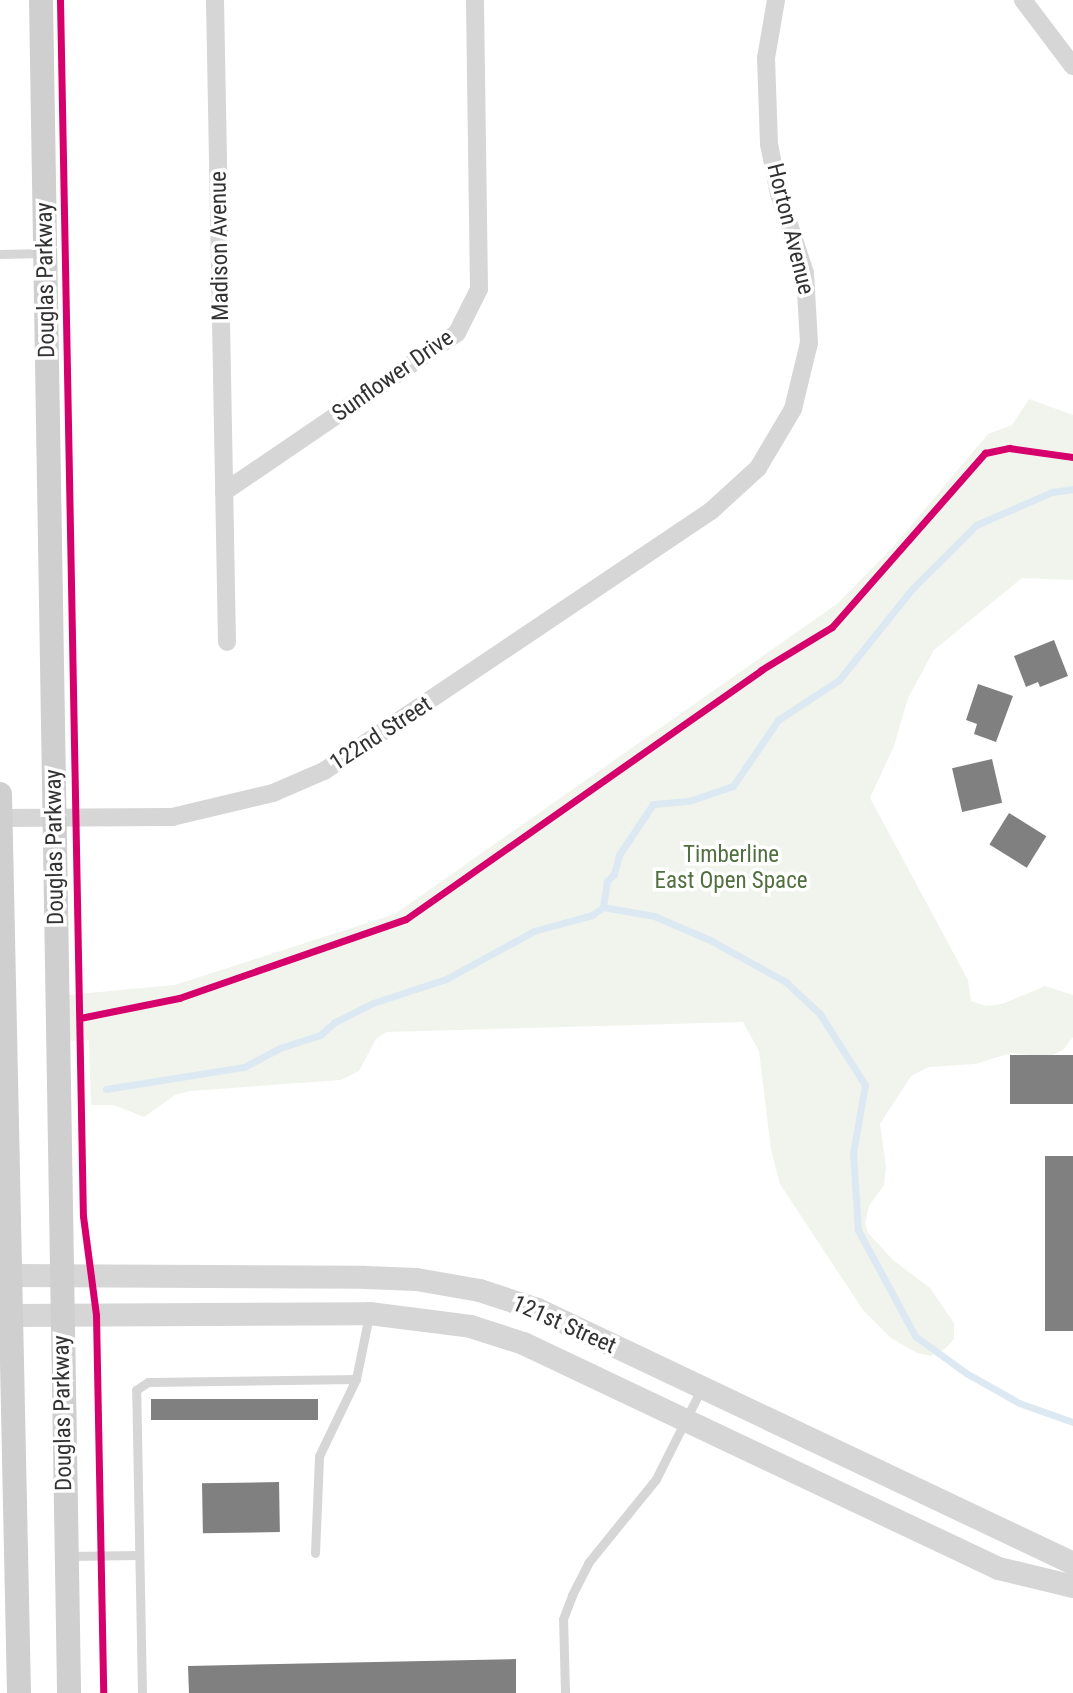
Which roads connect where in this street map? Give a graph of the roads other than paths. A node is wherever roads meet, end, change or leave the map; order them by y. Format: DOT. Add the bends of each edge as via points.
graph roads {
  1 [pos="41,0"];
  2 [pos="215,0"];
  3 [pos="475,0"];
  4 [pos="776,0"];
  5 [pos="1023,0"];
  6 [pos="1072,61"];
  7 [pos="45,253"];
  8 [pos="0,254"];
  9 [pos="224,492"];
  10 [pos="711,511"];
  11 [pos="227,642"];
  12 [pos="0,794"];
  13 [pos="55,817"];
  14 [pos="0,818"];
  15 [pos="9,1275"];
  16 [pos="61,1275"];
  17 [pos="369,1313"];
  18 [pos="11,1315"];
  19 [pos="61,1316"];
  20 [pos="356,1378"];
  21 [pos="701,1389"];
  22 [pos="684,1422"];
  23 [pos="315,1553"];
  24 [pos="139,1555"];
  25 [pos="66,1556"];
  26 [pos="1073,1563"];
  27 [pos="1073,1586"];
  28 [pos="19,1693"];
  29 [pos="69,1693"];
  30 [pos="142,1693"];
  31 [pos="565,1693"];
  1 -- 7 [label="main road, Douglas Parkway"];
  2 -- 9 [label="street, Madison Avenue"];
  3 -- 9 [label="street, Sunflower Drive" via="479,289 457,333"];
  4 -- 10 [label="street, Horton Avenue" via="766,58 769,144 779,194 805,273 809,343 803,377 778,439 758,468"];
  5 -- 6 [label="street"];
  7 -- 8 [label="lane"];
  7 -- 13 [label="main road, Douglas Parkway"];
  9 -- 11 [label="street, Madison Avenue"];
  10 -- 13 [label="street, 122nd Street" via="324,771 273,793 172,817"];
  12 -- 14 [label="main road"];
  13 -- 14 [label="street, 122nd Street"];
  13 -- 16 [label="main road, Douglas Parkway"];
  14 -- 15 [label="main road"];
  15 -- 16 [label="street, 121st Street"];
  15 -- 18 [label="main road"];
  16 -- 19 [label="main road, Douglas Parkway"];
  16 -- 21 [label="street, 121st Street" via="365,1277 454,1286 537,1309"];
  17 -- 19 [label="street, 121st Street"];
  17 -- 20 [label="lane"];
  17 -- 22 [label="street, 121st Street" via="470,1326 523,1343"];
  18 -- 19 [label="street, 121st Street"];
  18 -- 28 [label="main road"];
  19 -- 25 [label="main road, Douglas Parkway"];
  20 -- 23 [label="lane" via="318,1456"];
  20 -- 24 [label="lane" via="141,1384 136,1390"];
  21 -- 22 [label="lane"];
  21 -- 26 [label="street, 121st Street"];
  22 -- 27 [label="street, 121st Street" via="998,1568"];
  22 -- 31 [label="lane" via="656,1479 588,1563 572,1595 563,1619"];
  24 -- 25 [label="lane"];
  24 -- 30 [label="lane"];
  25 -- 29 [label="main road, Douglas Parkway"];
}
